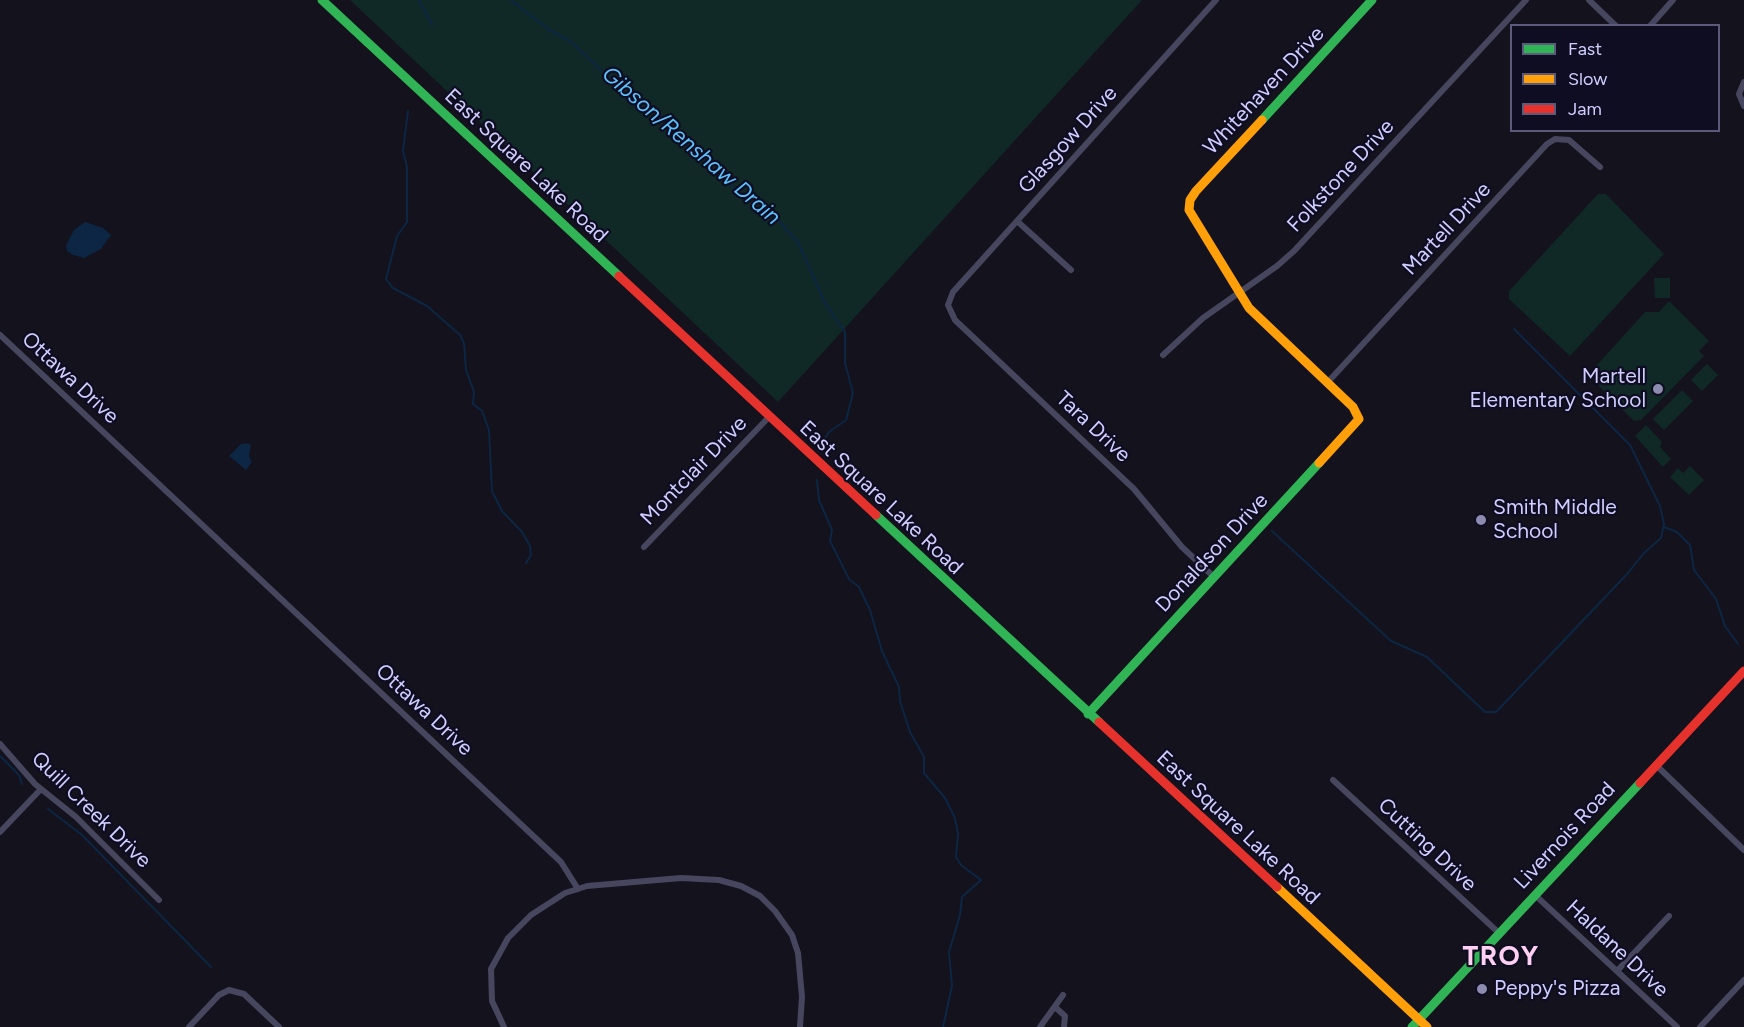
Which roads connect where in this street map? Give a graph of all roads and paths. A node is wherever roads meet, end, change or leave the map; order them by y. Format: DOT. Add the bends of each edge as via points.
graph roads {
  1 [pos="322,0"];
  2 [pos="1216,0"];
  3 [pos="1372,0"];
  4 [pos="1526,0"];
  5 [pos="1589,0"];
  6 [pos="1673,0"];
  7 [pos="1614,24"];
  8 [pos="1652,24"];
  9 [pos="1744,82"];
  10 [pos="1744,106"];
  11 [pos="1600,167"];
  12 [pos="1017,221"];
  13 [pos="1071,270"];
  14 [pos="1239,292"];
  15 [pos="948,304"];
  16 [pos="0,335"];
  17 [pos="1163,355"];
  18 [pos="1327,383"];
  19 [pos="768,418"];
  20 [pos="644,547"];
  21 [pos="1214,577"];
  22 [pos="1744,671"];
  23 [pos="1088,714"];
  24 [pos="0,744"];
  25 [pos="1656,765"];
  26 [pos="1333,780"];
  27 [pos="41,789"];
  28 [pos="0,832"];
  29 [pos="1744,850"];
  30 [pos="578,889"];
  31 [pos="1535,895"];
  32 [pos="159,900"];
  33 [pos="1669,916"];
  34 [pos="1499,933"];
  35 [pos="1617,971"];
  36 [pos="1744,980"];
  37 [pos="1063,995"];
  38 [pos="1055,1007"];
  39 [pos="1416,1023"];
  40 [pos="1043,1026"];
  41 [pos="189,1027"];
  42 [pos="279,1027"];
  43 [pos="504,1027"];
  44 [pos="800,1027"];
  45 [pos="1064,1027"];
  46 [pos="1427,1027"];
  47 [pos="1677,1027"];
  48 [pos="1700,1027"];
  1 -- 19 [label="main road, East Square Lake Road"];
  2 -- 12 [label="street, Glasgow Drive"];
  3 -- 14 [label="main road, Whitehaven Drive" via="1190,200 1189,210"];
  4 -- 14 [label="street, Folkstone Drive" via="1294,251"];
  5 -- 7 [label="street"];
  6 -- 8 [label="street"];
  9 -- 10 [label="street" via="1739,94"];
  11 -- 18 [label="street, Martell Drive" via="1569,140 1560,138 1547,144"];
  12 -- 13 [label="street"];
  12 -- 15 [label="street, Glasgow Drive" via="953,292"];
  14 -- 17 [label="street, Folkstone Drive"];
  14 -- 18 [label="main road" via="1256,316"];
  15 -- 21 [label="street, Tara Drive" via="955,320 1134,489 1182,547"];
  16 -- 30 [label="street, Ottawa Drive" via="551,853"];
  18 -- 21 [label="main road, Donaldson Drive" via="1359,415 1355,424"];
  19 -- 20 [label="street, Montclair Drive"];
  19 -- 23 [label="main road, East Square Lake Road"];
  21 -- 23 [label="main road, Donaldson Drive"];
  22 -- 25 [label="main road, Livernois Road"];
  23 -- 39 [label="main road, East Square Lake Road"];
  24 -- 27 [label="street, Quill Creek Drive"];
  25 -- 29 [label="street"];
  25 -- 31 [label="main road, Livernois Road"];
  26 -- 34 [label="street, Cutting Drive"];
  27 -- 28 [label="street"];
  27 -- 32 [label="street, Quill Creek Drive" via="76,817"];
  30 -- 43 [label="street" via="531,915 497,954 491,969 490,993"];
  30 -- 44 [label="street" via="681,878 719,880 752,891 776,910 795,942 801,981"];
  31 -- 34 [label="main road, Livernois Road"];
  31 -- 35 [label="street, Haldane Drive"];
  33 -- 35 [label="street"];
  34 -- 39 [label="main road, Livernois Road"];
  35 -- 47 [label="street, Haldane Drive"];
  36 -- 48 [label="street"];
  37 -- 38 [label="street"];
  38 -- 40 [label="street"];
  38 -- 45 [label="street" via="1065,1016"];
  39 -- 46 [label="main road, East Square Lake Road"];
  41 -- 42 [label="street" via="219,995 229,990 244,994"];
}
